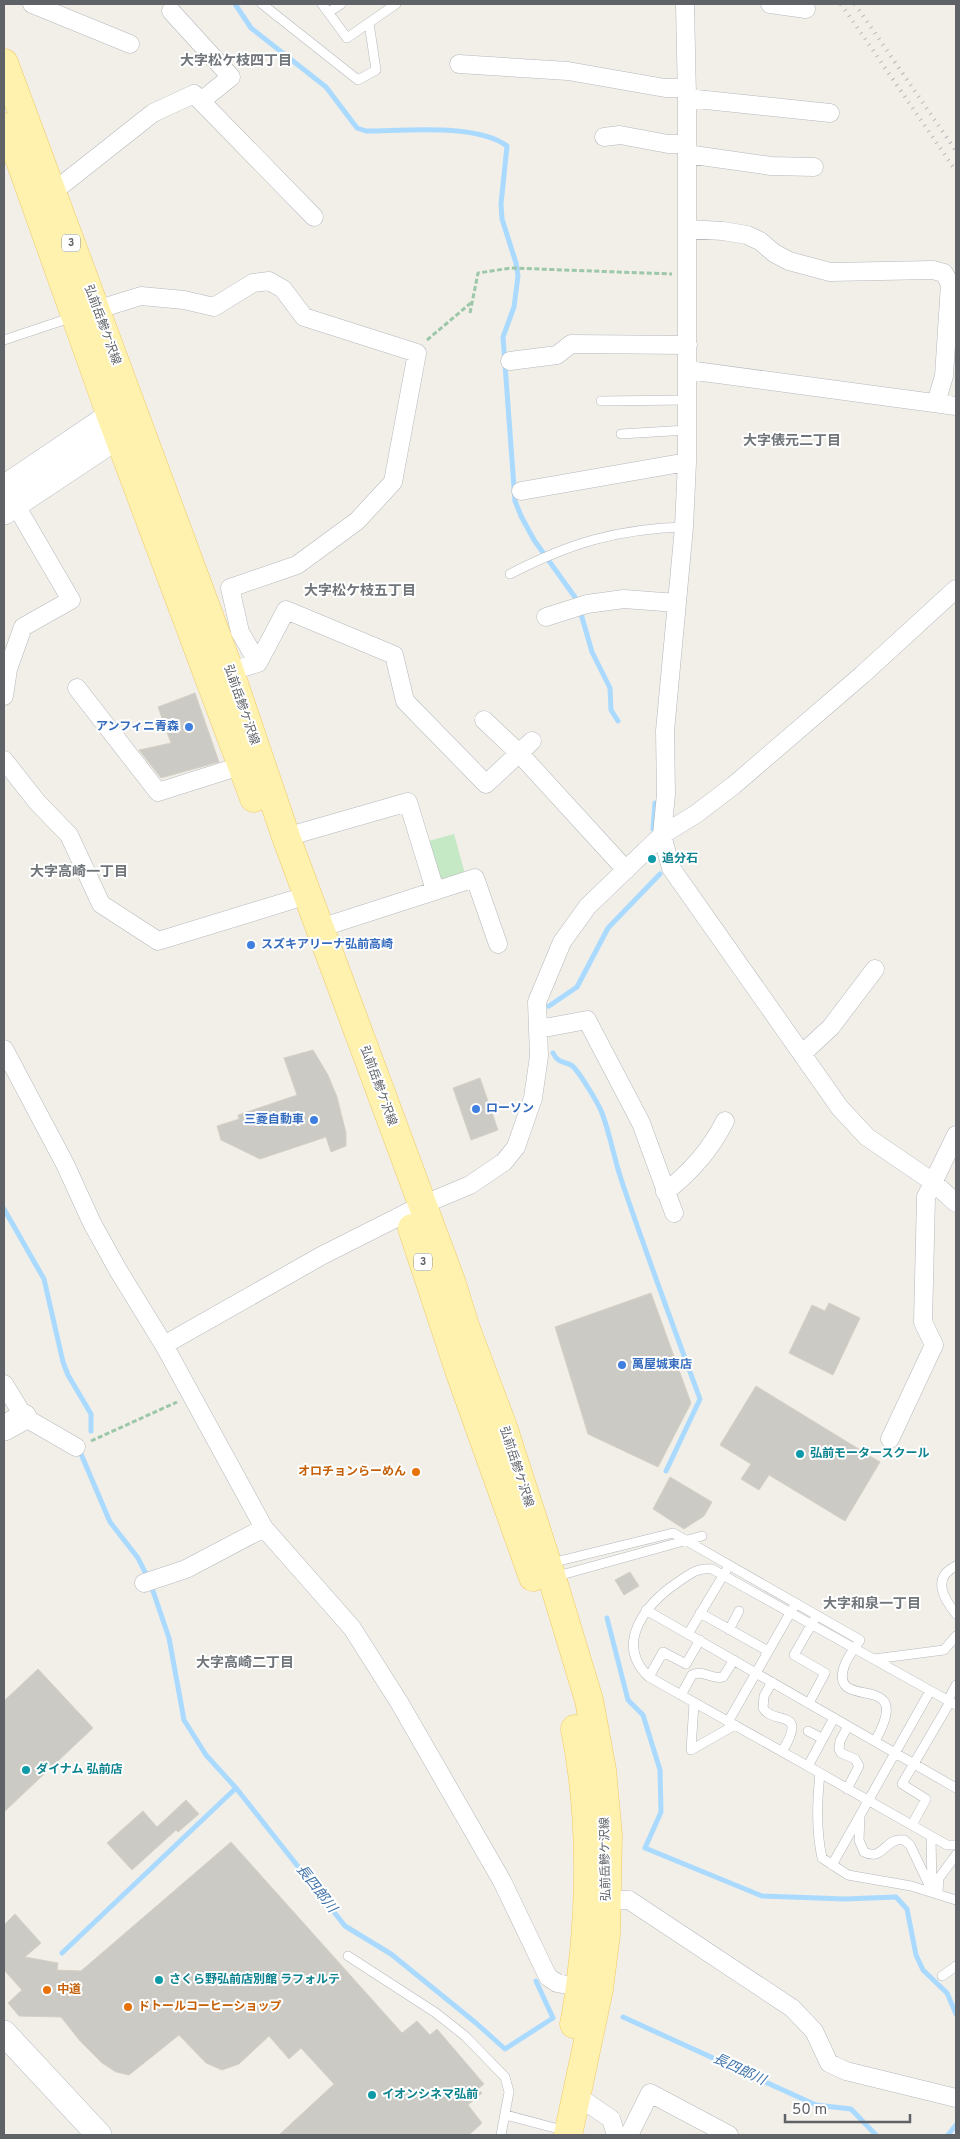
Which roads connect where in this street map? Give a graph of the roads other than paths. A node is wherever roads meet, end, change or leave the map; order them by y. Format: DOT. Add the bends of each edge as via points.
graph roads {
  1 [pos="32,4"];
  2 [pos="262,4"];
  3 [pos="322,4"];
  4 [pos="341,4"];
  5 [pos="396,4"];
  6 [pos="685,4"];
  7 [pos="770,4"];
  8 [pos="806,9"];
  9 [pos="171,11"];
  10 [pos="329,12"];
  11 [pos="368,23"];
  12 [pos="130,44"];
  13 [pos="4,63"];
  14 [pos="459,64"];
  15 [pos="687,93"];
  16 [pos="201,101"];
  17 [pos="830,113"];
  18 [pos="4,114"];
  19 [pos="604,137"];
  20 [pos="687,149"];
  21 [pos="814,167"];
  22 [pos="53,192"];
  23 [pos="314,216"];
  24 [pos="688,229"];
  25 [pos="86,313"];
  26 [pos="4,340"];
  27 [pos="688,345"];
  28 [pos="510,361"];
  29 [pos="688,370"];
  30 [pos="687,400"];
  31 [pos="601,401"];
  32 [pos="936,403"];
  33 [pos="956,406"];
  34 [pos="124,419"];
  35 [pos="687,430"];
  36 [pos="621,434"];
  37 [pos="686,462"];
  38 [pos="521,491"];
  39 [pos="7,501"];
  40 [pos="684,527"];
  41 [pos="510,574"];
  42 [pos="956,589"];
  43 [pos="677,603"];
  44 [pos="546,616"];
  45 [pos="258,663"];
  46 [pos="219,675"];
  47 [pos="77,688"];
  48 [pos="4,696"];
  49 [pos="484,720"];
  50 [pos="526,747"];
  51 [pos="4,760"];
  52 [pos="251,763"];
  53 [pos="662,835"];
  54 [pos="286,837"];
  55 [pos="626,870"];
  56 [pos="434,890"];
  57 [pos="292,900"];
  58 [pos="320,928"];
  59 [pos="498,944"];
  60 [pos="875,970"];
  61 [pos="539,1029"];
  62 [pos="4,1049"];
  63 [pos="802,1054"];
  64 [pos="725,1121"];
  65 [pos="956,1135"];
  66 [pos="933,1182"];
  67 [pos="665,1192"];
  68 [pos="956,1204"];
  69 [pos="415,1209"];
  70 [pos="674,1213"];
  71 [pos="164,1345"];
  72 [pos="4,1384"];
  73 [pos="14,1422"];
  74 [pos="890,1439"];
  75 [pos="76,1447"];
  76 [pos="264,1528"];
  77 [pos="702,1536"];
  78 [pos="685,1540"];
  79 [pos="729,1565"];
  80 [pos="956,1566"];
  81 [pos="541,1573"];
  82 [pos="723,1574"];
  83 [pos="144,1583"];
  84 [pos="795,1603"];
  85 [pos="646,1610"];
  86 [pos="739,1611"];
  87 [pos="790,1612"];
  88 [pos="700,1613"];
  89 [pos="956,1614"];
  90 [pos="817,1615"];
  91 [pos="812,1624"];
  92 [pos="729,1630"];
  93 [pos="688,1634"];
  94 [pos="956,1636"];
  95 [pos="700,1640"];
  96 [pos="855,1648"];
  97 [pos="768,1651"];
  98 [pos="874,1659"];
  99 [pos="734,1660"];
  100 [pos="756,1672"];
  101 [pos="649,1676"];
  102 [pos="772,1682"];
  103 [pos="956,1685"];
  104 [pos="930,1690"];
  105 [pos="681,1696"];
  106 [pos="694,1703"];
  107 [pos="808,1703"];
  108 [pos="953,1704"];
  109 [pos="834,1718"];
  110 [pos="731,1723"];
  111 [pos="848,1726"];
  112 [pos="808,1731"];
  113 [pos="823,1739"];
  114 [pos="875,1741"];
  115 [pos="782,1752"];
  116 [pos="895,1752"];
  117 [pos="914,1763"];
  118 [pos="808,1766"];
  119 [pos="820,1773"];
  120 [pos="847,1788"];
  121 [pos="956,1788"];
  122 [pos="868,1800"];
  123 [pos="861,1813"];
  124 [pos="912,1825"];
  125 [pos="931,1836"];
  126 [pos="956,1845"];
  127 [pos="956,1855"];
  128 [pos="832,1864"];
  129 [pos="939,1894"];
  130 [pos="956,1895"];
  131 [pos="598,1900"];
  132 [pos="956,1900"];
  133 [pos="348,1956"];
  134 [pos="956,1966"];
  135 [pos="942,1976"];
  136 [pos="590,1989"];
  137 [pos="4,2033"];
  138 [pos="576,2095"];
  139 [pos="956,2098"];
  140 [pos="506,2115"];
  141 [pos="559,2132"];
  142 [pos="621,2134"];
  143 [pos="99,2135"];
  144 [pos="501,2135"];
  145 [pos="729,2135"];
  1 -- 12 [label="street"];
  2 -- 11 [label="lane" via="358,80 376,70"];
  3 -- 10 [label="lane"];
  4 -- 10 [label="lane"];
  5 -- 11 [label="lane"];
  6 -- 15 [label="street"];
  7 -- 8 [label="street"];
  9 -- 16 [label="street" via="231,77"];
  10 -- 11 [label="lane" via="347,38"];
  13 -- 22 [label="main road, 弘前岳鰺ケ沢線 / 3"];
  14 -- 15 [label="street" via="568,71"];
  15 -- 17 [label="street"];
  15 -- 20 [label="street"];
  16 -- 22 [label="street" via="194,94 154,113"];
  16 -- 23 [label="street"];
  18 -- 25 [label="main road, 3"];
  19 -- 20 [label="street" via="620,135"];
  20 -- 21 [label="street" via="771,166"];
  20 -- 24 [label="street"];
  22 -- 25 [label="main road, 弘前岳鰺ケ沢線 / 3"];
  24 -- 27 [label="street"];
  24 -- 32 [label="street" via="747,235 789,261 830,272 933,270 944,273 950,284 945,367"];
  25 -- 26 [label="lane"];
  25 -- 34 [label="main road, 3"];
  25 -- 45 [label="street" via="142,296 214,307 253,283 269,281 283,289 304,317 417,353 394,482 356,521 297,565 230,588 240,632"];
  27 -- 28 [label="street" via="571,344 557,355"];
  27 -- 29 [label="street"];
  29 -- 30 [label="street"];
  29 -- 32 [label="street"];
  30 -- 31 [label="lane"];
  30 -- 35 [label="street"];
  32 -- 33 [label="street"];
  34 -- 39 [label="street"];
  34 -- 46 [label="main road, 弘前岳鰺ケ沢線 / 3"];
  35 -- 36 [label="lane"];
  35 -- 37 [label="street"];
  37 -- 38 [label="street"];
  37 -- 40 [label="street"];
  39 -- 48 [label="street" via="71,600 23,627 8,669"];
  40 -- 41 [label="lane" via="615,533 545,557"];
  40 -- 43 [label="street"];
  42 -- 53 [label="street" via="734,785"];
  43 -- 44 [label="street" via="624,599 587,604"];
  43 -- 53 [label="street" via="665,731 666,794"];
  45 -- 46 [label="street"];
  45 -- 50 [label="street" via="286,610 394,655 405,701 486,784"];
  46 -- 52 [label="main road, 弘前岳鰺ケ沢線 / 3"];
  47 -- 52 [label="street" via="158,792"];
  49 -- 50 [label="street"];
  50 -- 55 [label="street"];
  51 -- 57 [label="street" via="37,802 69,835 101,904 158,941"];
  52 -- 54 [label="main road, 弘前岳鰺ケ沢線 / 3"];
  52 -- 57 [label="main road, 3"];
  53 -- 55 [label="street"];
  53 -- 63 [label="street" via="671,868"];
  54 -- 56 [label="street" via="408,802"];
  54 -- 58 [label="main road, 弘前岳鰺ケ沢線 / 3"];
  55 -- 61 [label="street" via="588,906 562,942 537,1002"];
  56 -- 58 [label="street"];
  56 -- 59 [label="street" via="475,878"];
  57 -- 69 [label="main road, 3"];
  58 -- 69 [label="main road, 弘前岳鰺ケ沢線 / 3"];
  60 -- 63 [label="street" via="831,1027"];
  61 -- 67 [label="street" via="587,1020 641,1123"];
  61 -- 69 [label="street" via="533,1098 516,1147 504,1162 485,1175"];
  62 -- 71 [label="street" via="65,1164 92,1223"];
  63 -- 66 [label="street" via="840,1108 867,1137"];
  64 -- 67 [label="street" via="716,1139 688,1172"];
  65 -- 66 [label="street"];
  66 -- 68 [label="street"];
  66 -- 74 [label="street" via="926,1197 923,1322 934,1345"];
  67 -- 70 [label="street"];
  69 -- 71 [label="street" via="321,1256"];
  69 -- 81 [label="main road, 弘前岳鰺ケ沢線 / 3" via="503,1427"];
  71 -- 76 [label="street"];
  72 -- 73 [label="street"];
  73 -- 75 [label="street"];
  76 -- 83 [label="street" via="186,1569"];
  76 -- 136 [label="street" via="358,1636 502,1881 548,1977 557,1983"];
  77 -- 78 [label="lane"];
  78 -- 79 [label="lane"];
  78 -- 81 [label="lane"];
  78 -- 81 [label="lane" via="673,1533"];
  79 -- 82 [label="lane"];
  79 -- 84 [label="lane"];
  80 -- 89 [label="lane" via="944,1578 942,1588 944,1598"];
  81 -- 131 [label="main road, 弘前岳鰺ケ沢線 / 3" via="589,1700 602,1770 608,1835"];
  82 -- 85 [label="lane" via="702,1568 667,1590"];
  82 -- 87 [label="lane"];
  82 -- 88 [label="lane"];
  84 -- 87 [label="lane"];
  84 -- 90 [label="lane"];
  85 -- 93 [label="lane"];
  85 -- 101 [label="lane" via="639,1621 634,1647 643,1671"];
  86 -- 92 [label="lane"];
  87 -- 91 [label="lane"];
  87 -- 97 [label="lane"];
  88 -- 92 [label="lane"];
  88 -- 93 [label="lane"];
  90 -- 91 [label="lane"];
  90 -- 96 [label="lane" via="860,1640"];
  91 -- 96 [label="lane"];
  91 -- 107 [label="lane" via="794,1655 825,1673"];
  92 -- 97 [label="lane"];
  93 -- 95 [label="lane"];
  94 -- 98 [label="lane" via="944,1650"];
  95 -- 99 [label="lane"];
  95 -- 101 [label="lane" via="686,1664 663,1652"];
  96 -- 98 [label="lane"];
  96 -- 114 [label="lane" via="844,1668 843,1680 853,1692 873,1693 884,1702 884,1724"];
  97 -- 100 [label="lane"];
  98 -- 104 [label="lane"];
  99 -- 100 [label="lane"];
  99 -- 105 [label="lane" via="723,1677 713,1678 700,1672 692,1675"];
  100 -- 102 [label="lane"];
  100 -- 110 [label="lane"];
  101 -- 105 [label="lane"];
  102 -- 107 [label="lane"];
  102 -- 115 [label="lane" via="764,1696 763,1708 770,1715 786,1718 792,1727"];
  103 -- 108 [label="lane"];
  104 -- 108 [label="lane"];
  104 -- 116 [label="lane"];
  105 -- 106 [label="lane"];
  106 -- 110 [label="lane"];
  106 -- 110 [label="lane" via="691,1750"];
  107 -- 109 [label="lane"];
  108 -- 117 [label="lane"];
  109 -- 111 [label="lane"];
  109 -- 113 [label="lane"];
  110 -- 115 [label="lane"];
  111 -- 114 [label="lane"];
  111 -- 120 [label="lane" via="839,1749 855,1759 858,1766"];
  112 -- 113 [label="lane"];
  113 -- 118 [label="lane"];
  114 -- 116 [label="lane"];
  115 -- 118 [label="lane"];
  116 -- 117 [label="lane"];
  116 -- 122 [label="lane"];
  117 -- 121 [label="lane"];
  117 -- 124 [label="lane" via="902,1784 926,1799"];
  118 -- 119 [label="lane"];
  119 -- 120 [label="lane"];
  119 -- 128 [label="lane" via="817,1832 822,1858"];
  120 -- 122 [label="lane"];
  122 -- 123 [label="lane"];
  122 -- 124 [label="lane"];
  123 -- 128 [label="lane"];
  123 -- 129 [label="lane" via="861,1849 873,1856 892,1841 904,1840"];
  124 -- 125 [label="lane"];
  125 -- 126 [label="lane" via="947,1845"];
  125 -- 129 [label="lane"];
  127 -- 129 [label="lane" via="939,1878"];
  128 -- 129 [label="lane" via="848,1875"];
  129 -- 130 [label="lane"];
  129 -- 132 [label="lane"];
  131 -- 136 [label="main road, 弘前岳鰺ケ沢線 / 3"];
  131 -- 139 [label="street" via="629,1900 792,2008 814,2031 829,2063 846,2071"];
  133 -- 140 [label="lane" via="436,2013 465,2036 505,2077 510,2092"];
  134 -- 135 [label="lane"];
  136 -- 138 [label="main road, 弘前岳鰺ケ沢線 / 3"];
  136 -- 141 [label="main road, 3" via="576,2013"];
  137 -- 143 [label="street"];
  138 -- 141 [label="main road, 弘前岳鰺ケ沢線 / 3"];
  138 -- 142 [label="street" via="611,2119"];
  140 -- 141 [label="lane"];
  140 -- 144 [label="lane"];
  142 -- 145 [label="street" via="650,2093"];
}
